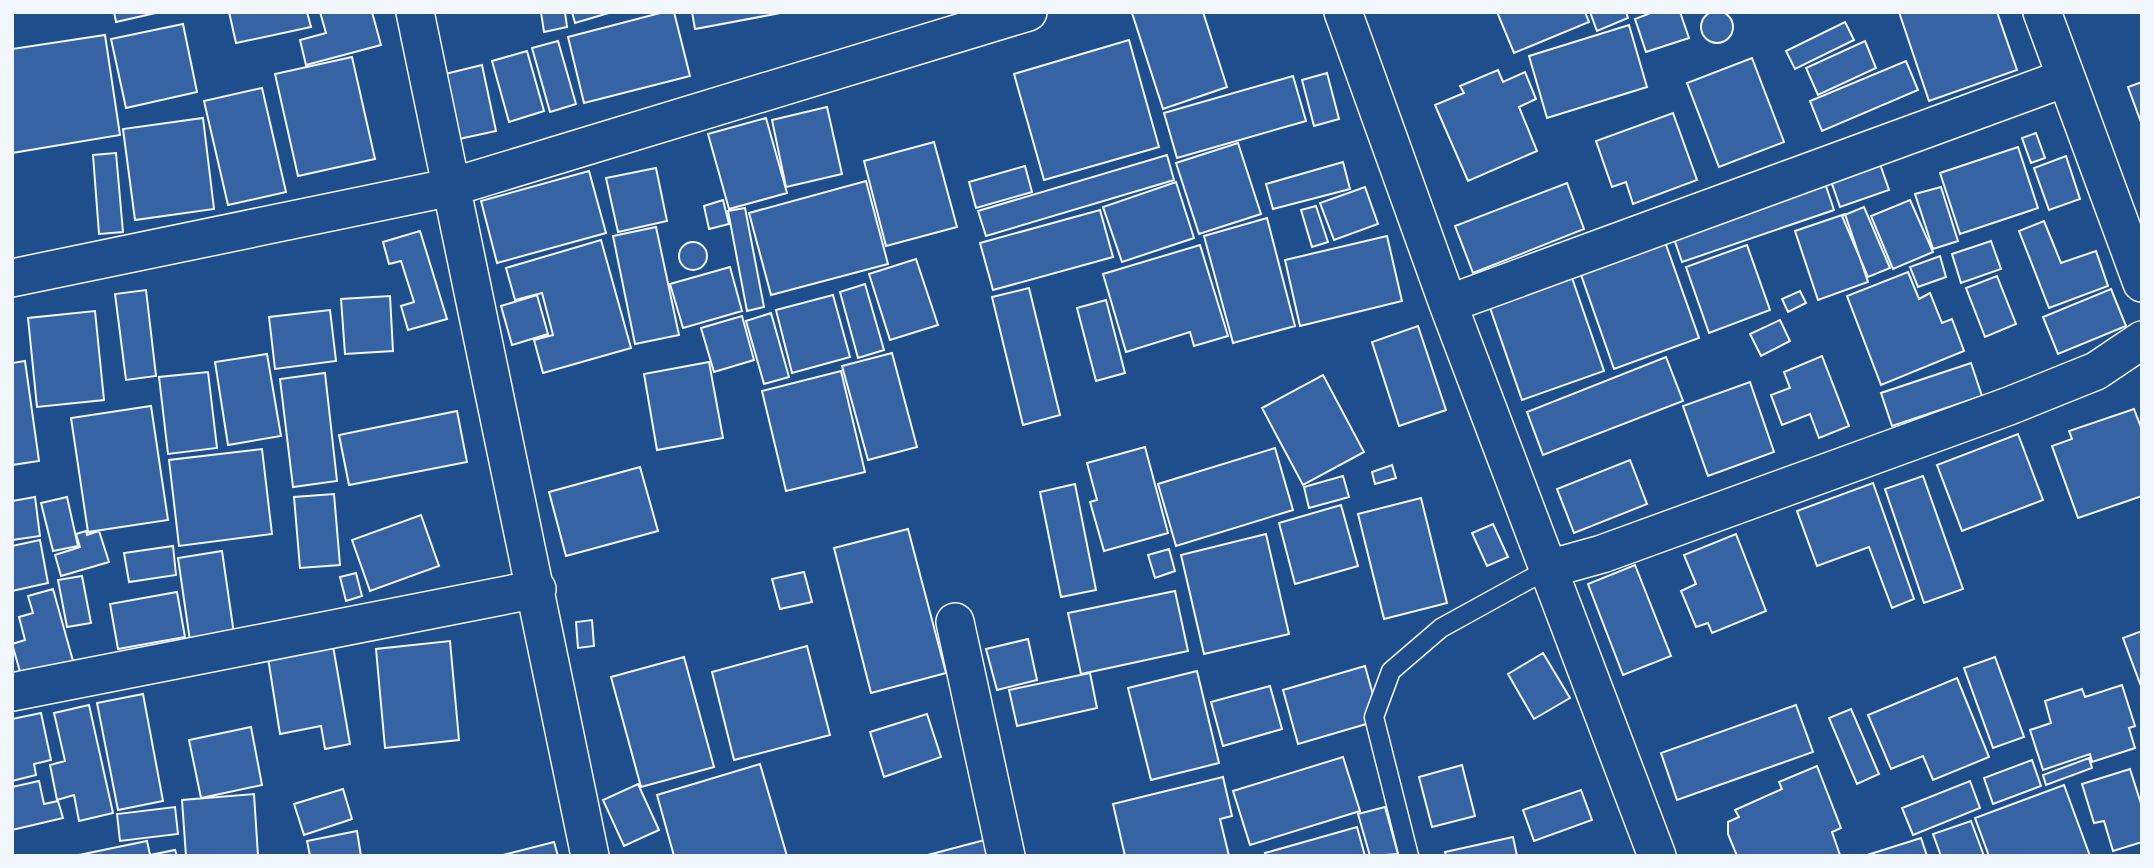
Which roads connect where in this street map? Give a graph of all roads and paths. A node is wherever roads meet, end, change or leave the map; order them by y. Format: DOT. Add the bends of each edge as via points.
graph roads {
  1 [pos="415,12"];
  2 [pos="1028,12"];
  3 [pos="1343,12"];
  4 [pos="2042,12"];
  5 [pos="2065,78"];
  6 [pos="452,187"];
  7 [pos="12,278"];
  8 [pos="2142,283"];
  9 [pos="1448,304"];
  10 [pos="2142,340"];
  11 [pos="1548,569"];
  12 [pos="537,589"];
  13 [pos="955,622"];
  14 [pos="12,692"];
  15 [pos="590,856"];
  16 [pos="1006,856"];
  17 [pos="1409,856"];
  18 [pos="1657,856"];
  1 -- 6 [label="street"];
  2 -- 6 [label="street"];
  3 -- 9 [label="street"];
  4 -- 5 [label="street"];
  5 -- 8 [label="street"];
  5 -- 9 [label="street"];
  6 -- 7 [label="street"];
  6 -- 12 [label="street"];
  9 -- 11 [label="street"];
  10 -- 11 [label="street" via="2096,371 2010,406 1602,554"];
  11 -- 17 [label="lane" via="1441,628 1391,671 1374,717"];
  11 -- 18 [label="street"];
  12 -- 14 [label="street"];
  12 -- 15 [label="street"];
  13 -- 16 [label="street"];
}
